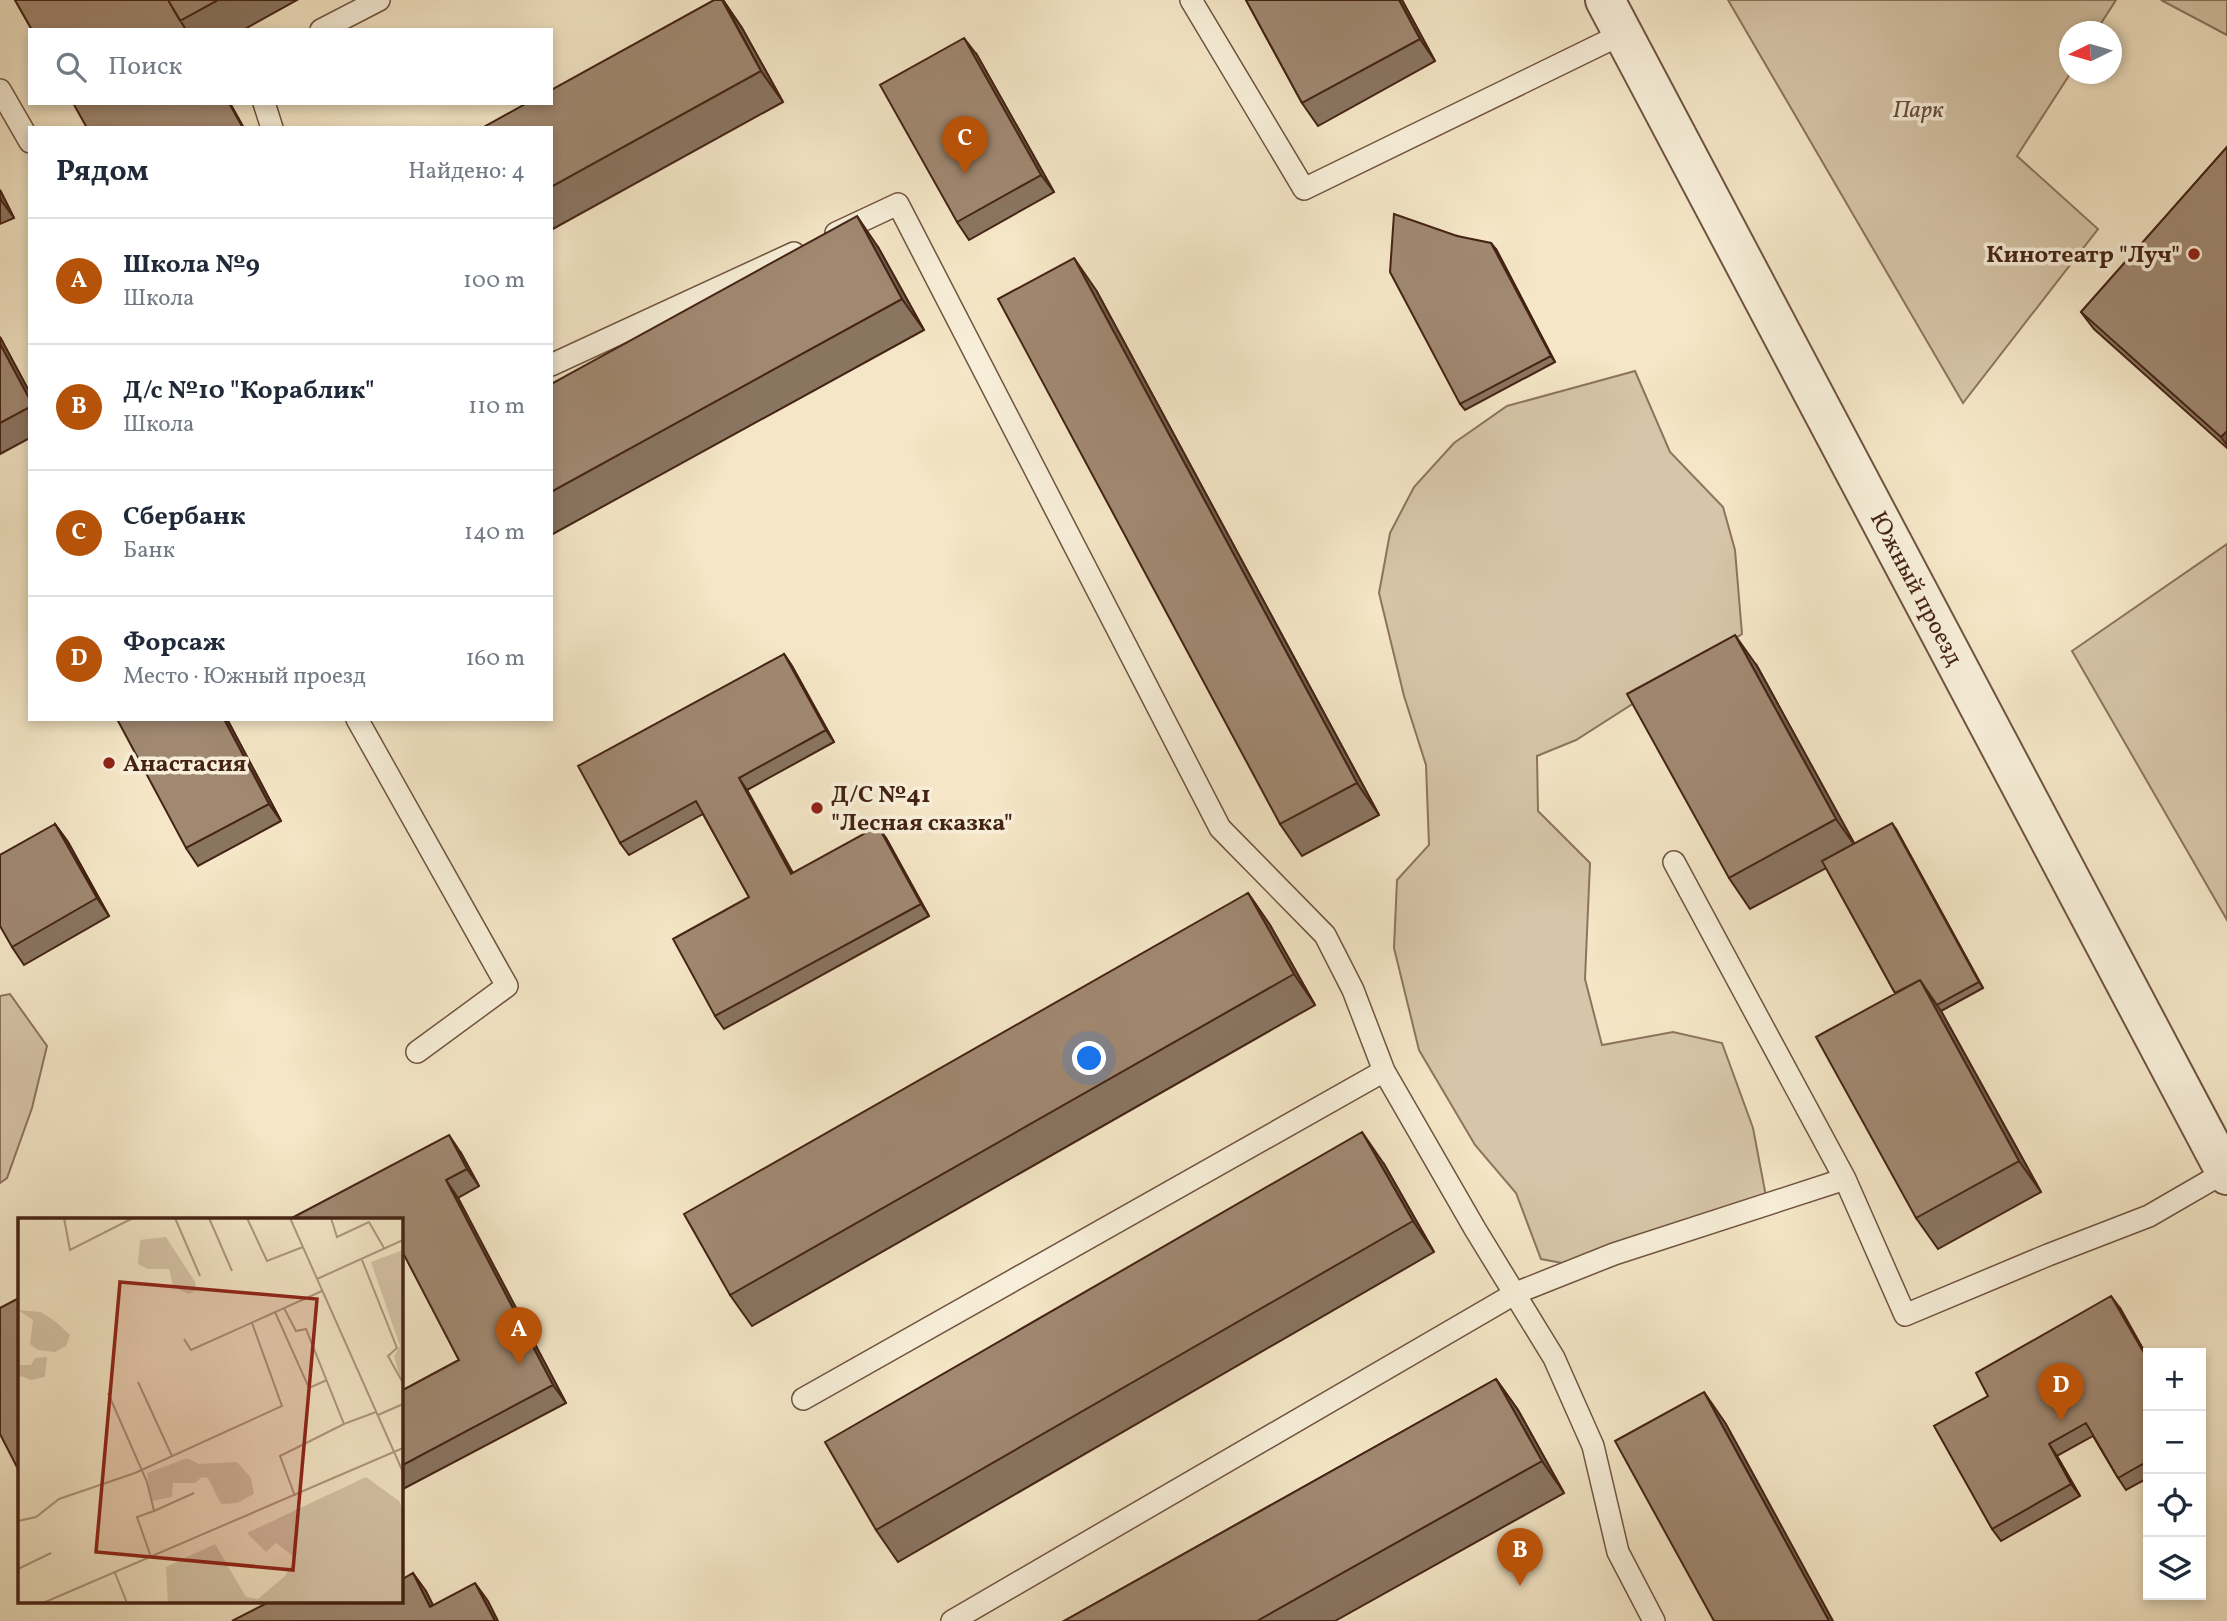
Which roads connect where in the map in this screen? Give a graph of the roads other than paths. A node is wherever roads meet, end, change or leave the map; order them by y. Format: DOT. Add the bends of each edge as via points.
graph roads {
  1 [pos="379,0"];
  2 [pos="1191,0"];
  3 [pos="1605,0"];
  4 [pos="325,28"];
  5 [pos="1624,33"];
  6 [pos="0,90"];
  7 [pos="265,105"];
  8 [pos="271,126"];
  9 [pos="28,139"];
  10 [pos="553,364"];
  11 [pos="358,721"];
  12 [pos="1674,862"];
  13 [pos="417,1052"];
  14 [pos="1384,1071"];
  15 [pos="2226,1174"];
  16 [pos="1844,1179"];
  17 [pos="1516,1293"];
  18 [pos="803,1399"];
  19 [pos="952,1621"];
  20 [pos="1654,1621"];
  1 -- 4 [label="lane"];
  2 -- 5 [label="lane" via="1304,189"];
  3 -- 5 [label="street, Южный проезд"];
  5 -- 15 [label="street, Южный проезд"];
  6 -- 9 [label="lane"];
  7 -- 8 [label="lane"];
  10 -- 14 [label="lane" via="898,204 1220,828 1325,934 1353,990"];
  11 -- 13 [label="lane" via="508,986"];
  12 -- 16 [label="lane"];
  14 -- 17 [label="lane"];
  14 -- 18 [label="lane"];
  15 -- 16 [label="lane" via="2149,1216 1905,1315"];
  16 -- 17 [label="lane" via="1614,1254"];
  17 -- 19 [label="lane"];
  17 -- 20 [label="lane" via="1554,1358 1593,1446 1618,1552"];
}
